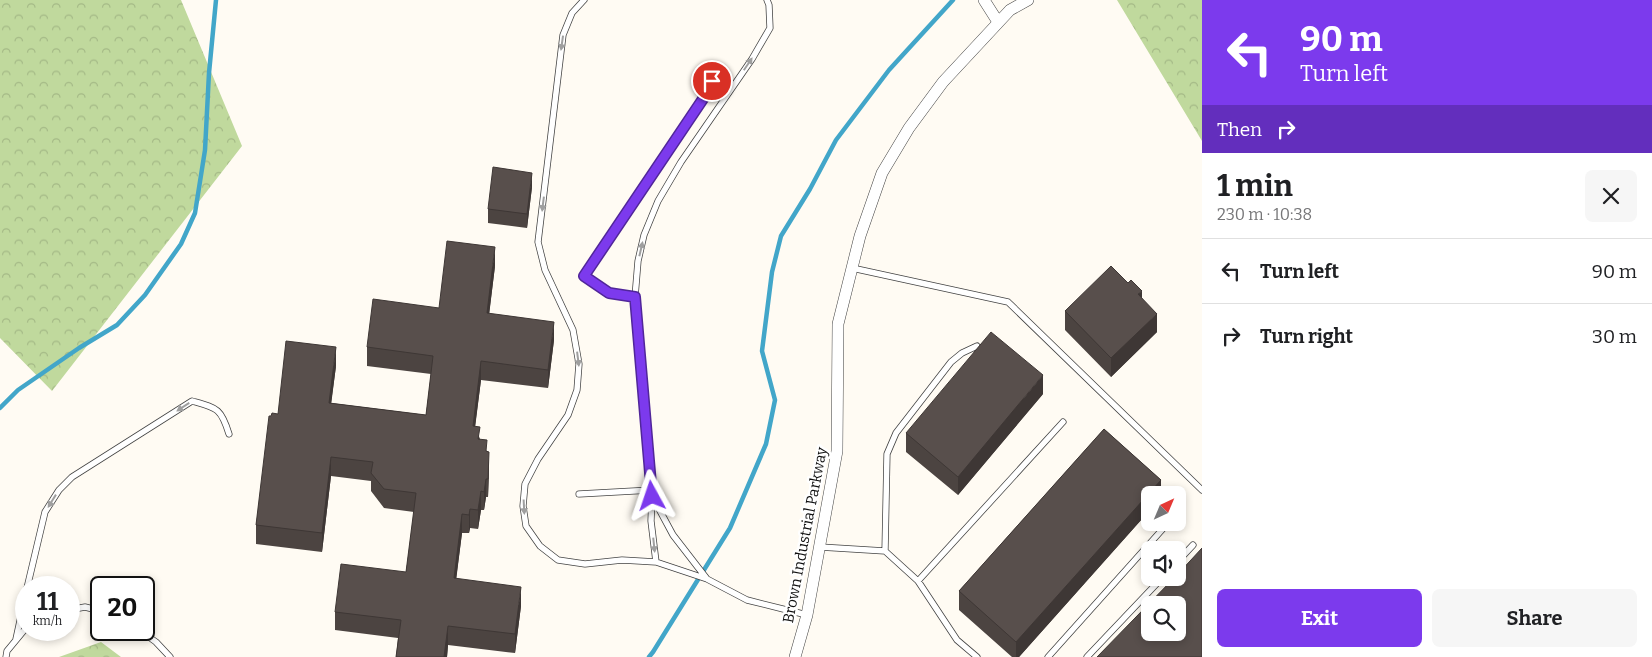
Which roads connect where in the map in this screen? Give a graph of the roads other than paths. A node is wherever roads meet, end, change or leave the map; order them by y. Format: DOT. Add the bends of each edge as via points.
graph roads {
  1 [pos="584,0"];
  2 [pos="767,0"];
  3 [pos="984,0"];
  4 [pos="1028,0"];
  5 [pos="998,22"];
  6 [pos="716,72"];
  7 [pos="852,268"];
  8 [pos="635,297"];
  9 [pos="977,346"];
  10 [pos="1063,422"];
  11 [pos="229,434"];
  12 [pos="1202,490"];
  13 [pos="652,493"];
  14 [pos="579,494"];
  15 [pos="1161,531"];
  16 [pos="1193,546"];
  17 [pos="820,547"];
  18 [pos="885,551"];
  19 [pos="1186,553"];
  20 [pos="656,562"];
  21 [pos="30,576"];
  22 [pos="707,579"];
  23 [pos="918,581"];
  24 [pos="1154,586"];
  25 [pos="807,615"];
  26 [pos="15,641"];
  27 [pos="155,641"];
  28 [pos="6,657"];
  29 [pos="170,657"];
  30 [pos="794,657"];
  31 [pos="977,657"];
  32 [pos="1048,657"];
  33 [pos="1087,657"];
  1 -- 20 [label="lane, one-way" via="572,13 563,35 538,242 545,270 573,330 580,364 577,390 568,415 525,484 523,506 526,526 540,546 558,560 585,564 622,560"];
  8 -- 2 [label="lane, one-way" via="644,234 658,200 770,28"];
  3 -- 5 [label="street"];
  4 -- 5 [label="street, Brown Industrial Parkway" via="1010,10"];
  5 -- 7 [label="street, Brown Industrial Parkway" via="943,82 909,128 882,173"];
  6 -- 8 [label="lane" via="709,90 584,276 609,293"];
  7 -- 12 [label="lane" via="1008,302"];
  7 -- 17 [label="street, Brown Industrial Parkway" via="838,324 837,451"];
  8 -- 13 [label="lane"];
  9 -- 18 [label="lane" via="951,362 896,433 887,454"];
  10 -- 23 [label="lane"];
  11 -- 21 [label="lane, one-way" via="224,417 212,406 192,400 72,477 45,512"];
  13 -- 14 [label="lane"];
  13 -- 20 [label="lane, one-way" via="651,521"];
  13 -- 22 [label="lane" via="673,535"];
  15 -- 32 [label="lane"];
  16 -- 19 [label="lane"];
  17 -- 18 [label="lane"];
  17 -- 25 [label="street, Brown Industrial Parkway"];
  18 -- 23 [label="lane"];
  20 -- 22 [label="lane"];
  22 -- 25 [label="lane" via="747,600"];
  23 -- 31 [label="lane" via="957,640"];
  24 -- 33 [label="lane"];
  25 -- 30 [label="street, Brown Industrial Parkway"];
  26 -- 28 [label="lane"];
  27 -- 29 [label="lane"];
}
